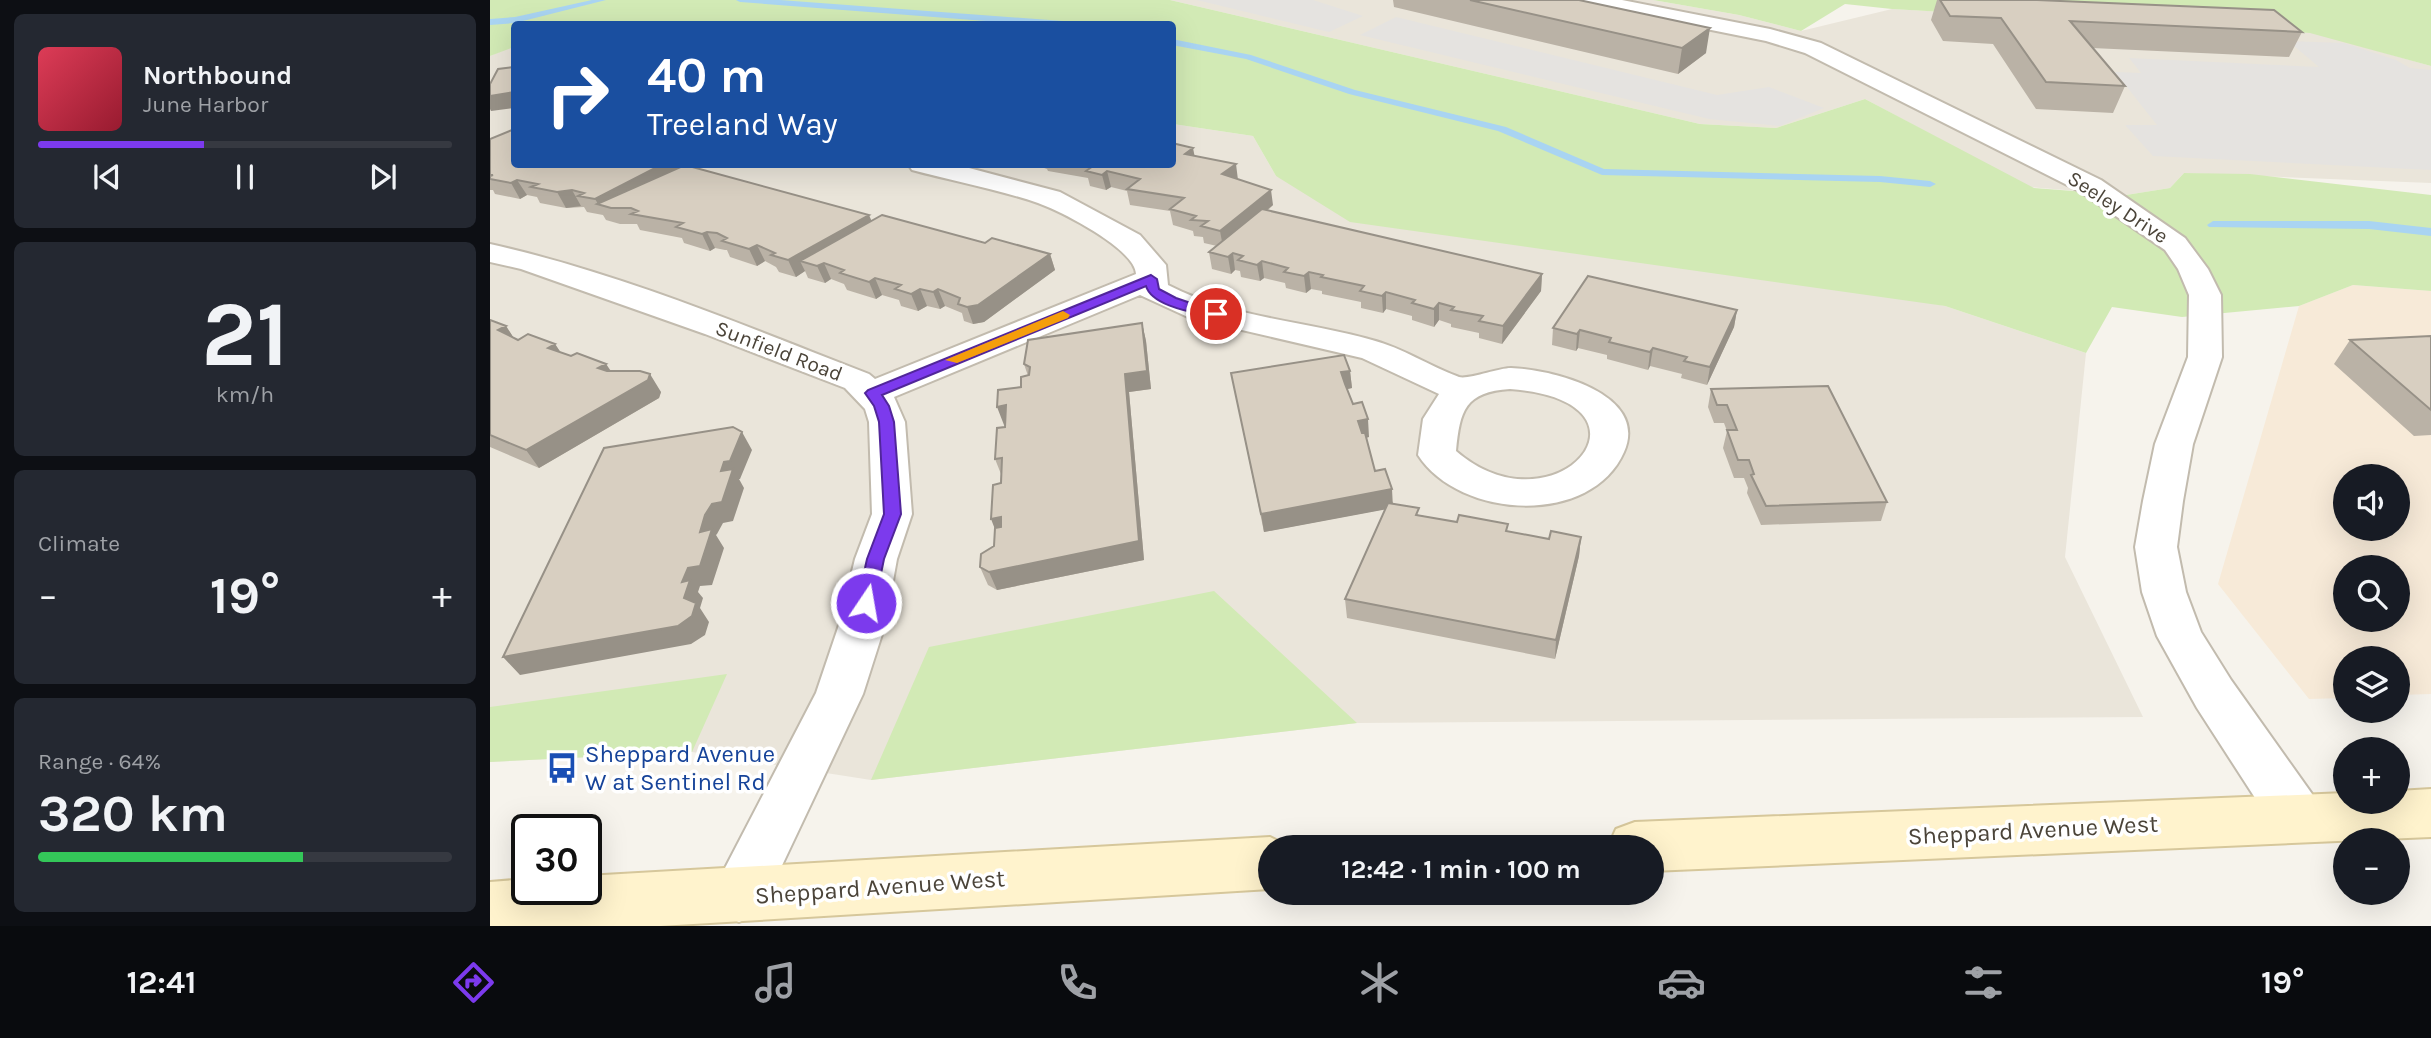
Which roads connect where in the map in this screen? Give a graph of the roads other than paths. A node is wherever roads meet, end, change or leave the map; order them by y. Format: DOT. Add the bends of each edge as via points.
graph roads {
  1 [pos="1592,0"];
  2 [pos="936,168"];
  3 [pos="490,253"];
  4 [pos="530,262"];
  5 [pos="1151,279"];
  6 [pos="490,280"];
  7 [pos="1459,391"];
  8 [pos="873,393"];
  9 [pos="2431,813"];
  10 [pos="2298,818"];
  11 [pos="1664,846"];
  12 [pos="1258,864"];
  13 [pos="739,895"];
  14 [pos="490,909"];
  1 -- 10 [label="street, Seeley Drive" via="1770,34 1813,48 2091,186 2175,244 2206,295 2207,329 2205,357 2175,444 2156,547 2164,592 2180,636 2214,694"];
  2 -- 5 [label="street" via="1049,198 1130,241 1151,265"];
  3 -- 4 [label="street, Sunfield Road"];
  4 -- 6 [label="street"];
  4 -- 8 [label="street, Sunfield Road" via="717,327 857,381"];
  5 -- 7 [label="street" via="1153,290 1171,301 1360,346 1408,363"];
  5 -- 8 [label="street"];
  8 -- 13 [label="street" via="887,422 892,514 839,694"];
  9 -- 10 [label="main road, Sheppard Avenue West"];
  10 -- 11 [label="main road, Sheppard Avenue West"];
  12 -- 13 [label="main road, Sheppard Avenue West"];
  13 -- 14 [label="main road, Sheppard Avenue West"];
}
